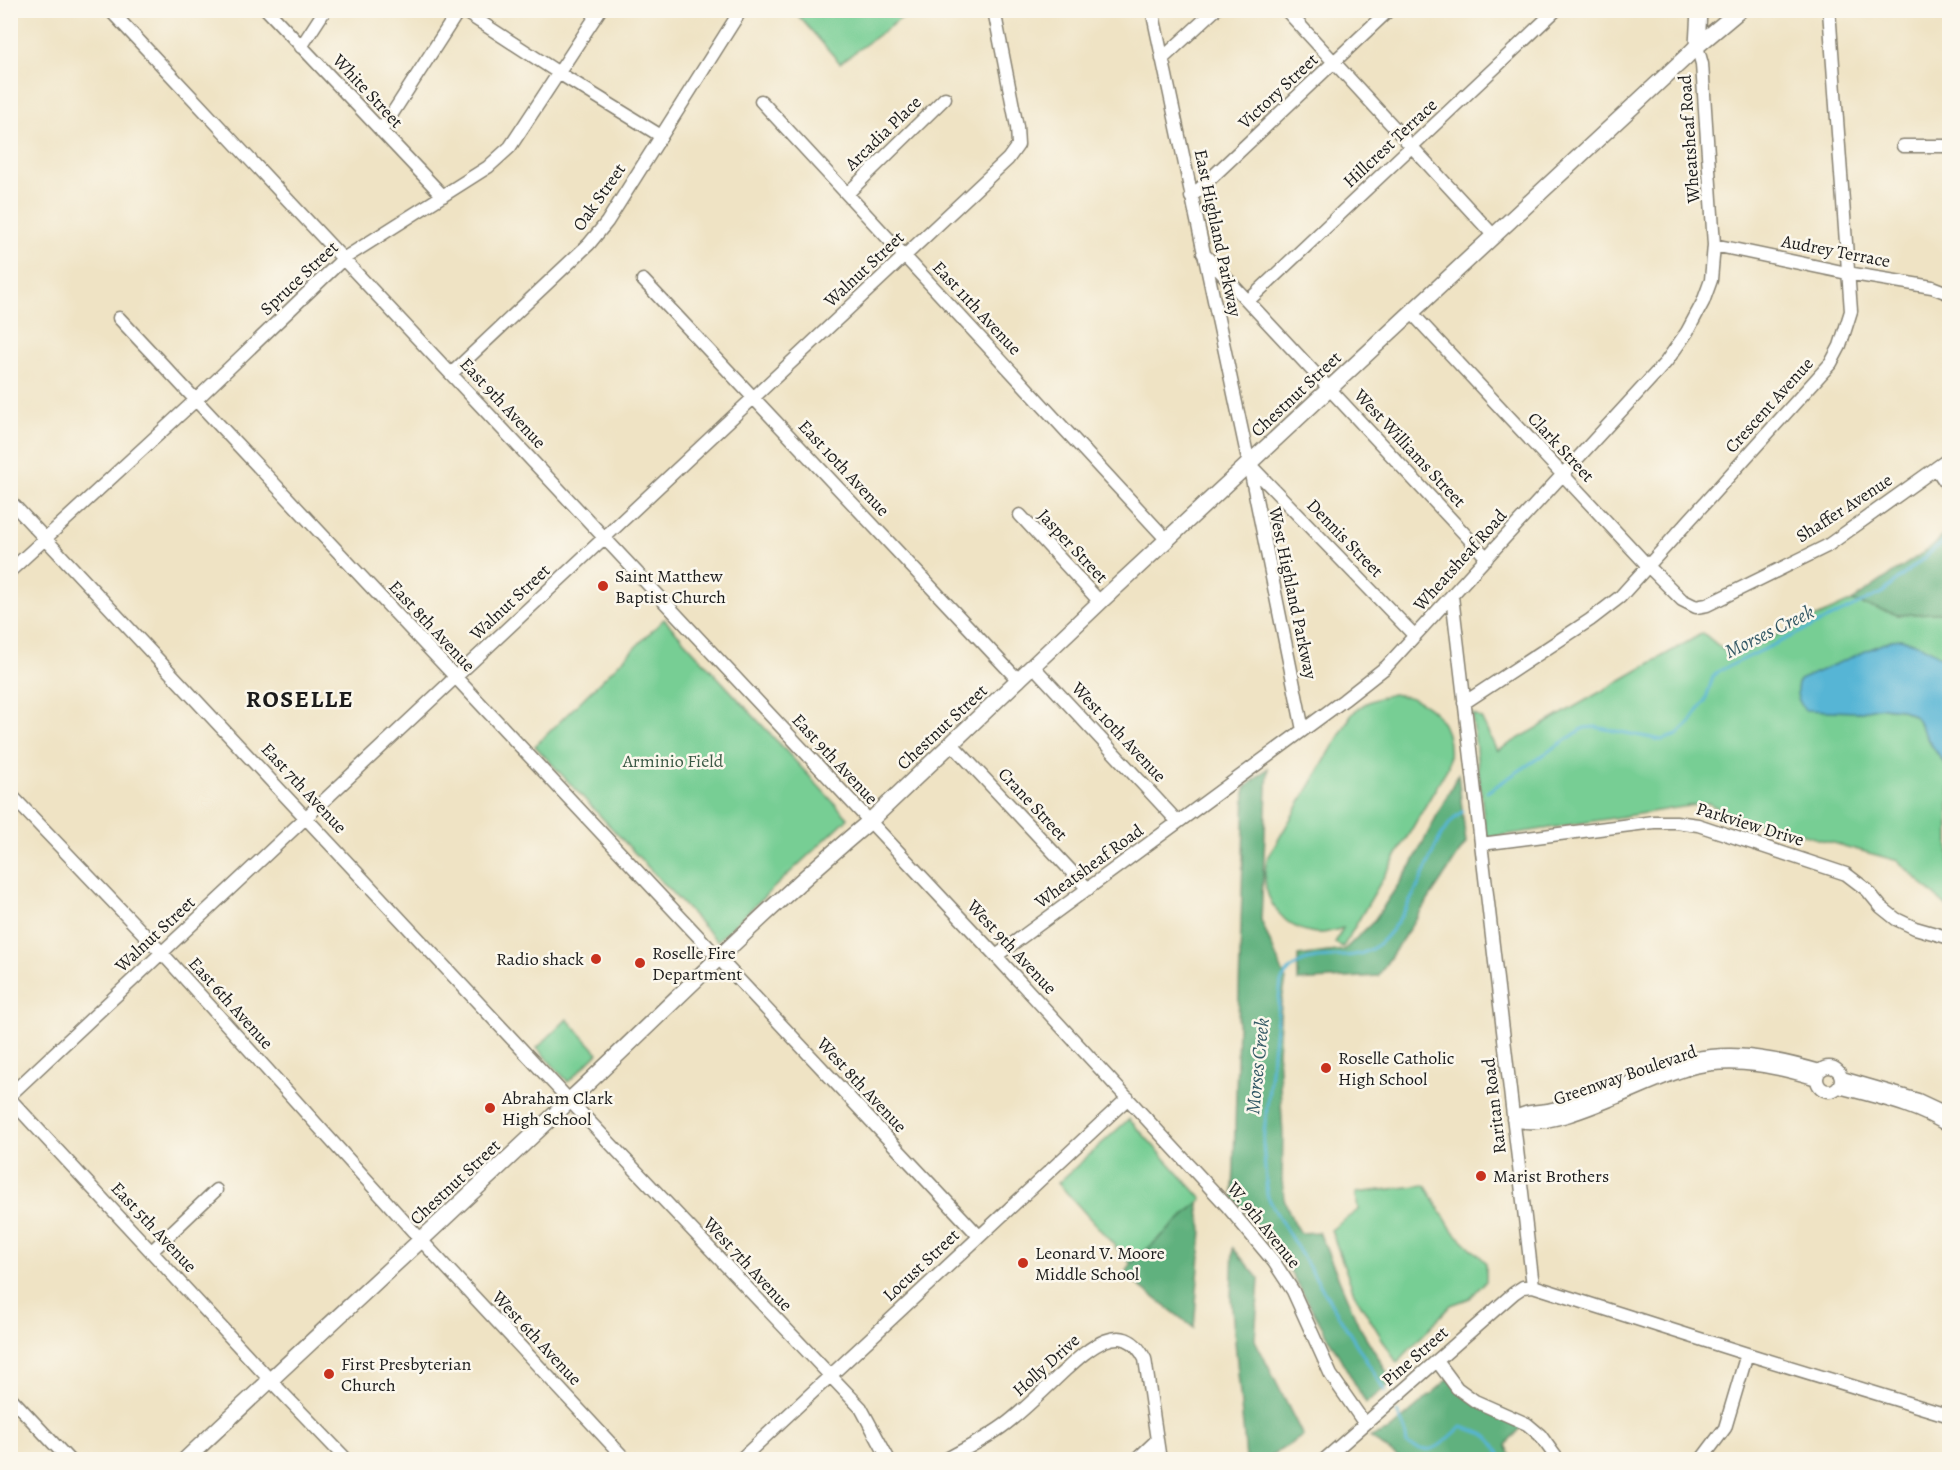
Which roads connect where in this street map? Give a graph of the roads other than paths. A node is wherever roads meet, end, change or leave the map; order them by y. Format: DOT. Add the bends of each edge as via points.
graph roads {
  1 [pos="110,10"];
  2 [pos="267,10"];
  3 [pos="325,10"];
  4 [pos="461,10"];
  5 [pos="600,10"];
  6 [pos="741,10"];
  7 [pos="994,10"];
  8 [pos="1152,10"];
  9 [pos="1215,10"];
  10 [pos="1286,10"];
  11 [pos="1389,10"];
  12 [pos="1556,10"];
  13 [pos="1699,10"];
  14 [pos="1740,10"];
  15 [pos="1828,10"];
  16 [pos="1697,46"];
  17 [pos="302,47"];
  18 [pos="1162,59"];
  19 [pos="1334,63"];
  20 [pos="558,73"];
  21 [pos="945,98"];
  22 [pos="761,101"];
  23 [pos="381,131"];
  24 [pos="661,136"];
  25 [pos="1903,146"];
  26 [pos="1950,146"];
  27 [pos="1412,147"];
  28 [pos="847,194"];
  29 [pos="442,196"];
  30 [pos="1191,197"];
  31 [pos="1494,236"];
  32 [pos="1714,245"];
  33 [pos="1202,253"];
  34 [pos="905,256"];
  35 [pos="343,259"];
  36 [pos="1847,273"];
  37 [pos="643,280"];
  38 [pos="1950,294"];
  39 [pos="1248,301"];
  40 [pos="1411,312"];
  41 [pos="119,318"];
  42 [pos="451,374"];
  43 [pos="1330,390"];
  44 [pos="754,398"];
  45 [pos="196,400"];
  46 [pos="1950,458"];
  47 [pos="1249,464"];
  48 [pos="1936,468"];
  49 [pos="1563,475"];
  50 [pos="1950,489"];
  51 [pos="10,501"];
  52 [pos="1020,515"];
  53 [pos="46,538"];
  54 [pos="605,538"];
  55 [pos="1167,540"];
  56 [pos="1487,558"];
  57 [pos="1648,566"];
  58 [pos="10,571"];
  59 [pos="1452,596"];
  60 [pos="1100,602"];
  61 [pos="1689,603"];
  62 [pos="1415,636"];
  63 [pos="1034,667"];
  64 [pos="456,678"];
  65 [pos="1019,681"];
  66 [pos="1464,703"];
  67 [pos="1303,730"];
  68 [pos="952,744"];
  69 [pos="10,794"];
  70 [pos="306,818"];
  71 [pos="869,822"];
  72 [pos="1178,822"];
  73 [pos="1481,844"];
  74 [pos="1088,889"];
  75 [pos="1950,938"];
  76 [pos="162,953"];
  77 [pos="996,956"];
  78 [pos="719,959"];
  79 [pos="1819,1075"];
  80 [pos="1840,1082"];
  81 [pos="10,1097"];
  82 [pos="1128,1098"];
  83 [pos="570,1101"];
  84 [pos="1950,1115"];
  85 [pos="1513,1119"];
  86 [pos="1950,1127"];
  87 [pos="216,1190"];
  88 [pos="979,1236"];
  89 [pos="421,1240"];
  90 [pos="152,1251"];
  91 [pos="1533,1286"];
  92 [pos="1747,1354"];
  93 [pos="1437,1361"];
  94 [pos="829,1376"];
  95 [pos="271,1380"];
  96 [pos="10,1397"];
  97 [pos="1950,1416"];
  98 [pos="1365,1424"];
  99 [pos="1156,1441"];
  100 [pos="1332,1457"];
  101 [pos="69,1460"];
  102 [pos="185,1460"];
  103 [pos="348,1460"];
  104 [pos="627,1460"];
  105 [pos="740,1460"];
  106 [pos="889,1460"];
  107 [pos="945,1460"];
  108 [pos="1136,1460"];
  109 [pos="1160,1460"];
  110 [pos="1558,1460"];
  111 [pos="1701,1460"];
  1 -- 35 [label="street, East 9th Avenue"];
  2 -- 17 [label="street, White Street"];
  3 -- 17 [label="street"];
  4 -- 20 [label="street"];
  4 -- 23 [label="street"];
  5 -- 20 [label="street, Spruce Street"];
  6 -- 24 [label="street, Oak Street"];
  7 -- 34 [label="street, Walnut Street" via="1018,144 1008,159"];
  8 -- 18 [label="street, East Highland Parkway"];
  9 -- 18 [label="street"];
  10 -- 19 [label="street"];
  11 -- 19 [label="street, Victory Street"];
  12 -- 27 [label="street, Hillcrest Terrace"];
  13 -- 16 [label="street"];
  14 -- 16 [label="street, Chestnut Street"];
  15 -- 36 [label="street, Crescent Avenue"];
  16 -- 31 [label="street, Chestnut Street"];
  16 -- 32 [label="street, Wheatsheaf Road" via="1702,64"];
  17 -- 23 [label="street, White Street"];
  18 -- 30 [label="street, East Highland Parkway"];
  19 -- 27 [label="street"];
  19 -- 30 [label="street, Victory Street"];
  20 -- 24 [label="street"];
  20 -- 29 [label="street, Spruce Street" via="510,147 488,167"];
  21 -- 28 [label="street, Arcadia Place"];
  22 -- 28 [label="street, East 11th Avenue"];
  23 -- 29 [label="street, White Street"];
  24 -- 42 [label="street, Oak Street" via="589,244"];
  25 -- 26 [label="street"];
  27 -- 31 [label="street"];
  27 -- 39 [label="street, Hillcrest Terrace"];
  28 -- 34 [label="street, East 11th Avenue"];
  29 -- 35 [label="street, Spruce Street"];
  30 -- 33 [label="street, East Highland Parkway"];
  31 -- 40 [label="street, Chestnut Street"];
  32 -- 36 [label="street, Audrey Terrace"];
  32 -- 49 [label="street, Wheatsheaf Road" via="1711,280 1687,332 1666,362"];
  33 -- 39 [label="street, West Williams Street"];
  33 -- 47 [label="street, East Highland Parkway"];
  34 -- 44 [label="street, Walnut Street"];
  34 -- 55 [label="street, East 11th Avenue"];
  35 -- 42 [label="street, East 9th Avenue"];
  35 -- 45 [label="street, Spruce Street"];
  36 -- 38 [label="street, Audrey Terrace" via="1932,287"];
  36 -- 57 [label="street, Crescent Avenue" via="1851,311 1831,363"];
  37 -- 44 [label="street, East 10th Avenue"];
  39 -- 43 [label="street, West Williams Street"];
  40 -- 43 [label="street, Chestnut Street"];
  40 -- 49 [label="street, Clark Street"];
  41 -- 45 [label="street, East 8th Avenue"];
  42 -- 54 [label="street, East 9th Avenue"];
  43 -- 47 [label="street, Chestnut Street"];
  43 -- 56 [label="street, West Williams Street"];
  44 -- 54 [label="street, Walnut Street"];
  44 -- 65 [label="street, East 10th Avenue"];
  45 -- 53 [label="street, Spruce Street"];
  45 -- 64 [label="street, East 8th Avenue"];
  46 -- 48 [label="street, Shaffer Avenue"];
  47 -- 55 [label="street, Chestnut Street"];
  47 -- 62 [label="street, Dennis Street"];
  47 -- 67 [label="street, West Highland Parkway"];
  48 -- 50 [label="street"];
  48 -- 61 [label="street, Shaffer Avenue" via="1827,546 1707,605 1696,607"];
  49 -- 56 [label="street, Wheatsheaf Road"];
  49 -- 57 [label="street, Clark Street"];
  51 -- 53 [label="street, East 7th Avenue"];
  52 -- 60 [label="street, Jasper Street"];
  53 -- 58 [label="street, Spruce Street"];
  53 -- 70 [label="street, East 7th Avenue"];
  54 -- 64 [label="street, Walnut Street"];
  54 -- 71 [label="street, East 9th Avenue"];
  55 -- 60 [label="street, Chestnut Street"];
  56 -- 59 [label="street, Wheatsheaf Road"];
  57 -- 61 [label="street, Clark Street"];
  57 -- 66 [label="street, Crescent Avenue" via="1620,597 1590,620"];
  59 -- 62 [label="street, Wheatsheaf Road"];
  59 -- 66 [label="street, Raritan Road"];
  60 -- 63 [label="street, Chestnut Street"];
  62 -- 67 [label="street, Wheatsheaf Road" via="1386,667"];
  63 -- 65 [label="street, Chestnut Street"];
  63 -- 72 [label="street, West 10th Avenue"];
  64 -- 70 [label="street, Walnut Street"];
  64 -- 78 [label="street, East 8th Avenue"];
  65 -- 68 [label="street, Chestnut Street"];
  66 -- 73 [label="street, Raritan Road"];
  67 -- 72 [label="street, Wheatsheaf Road"];
  68 -- 71 [label="street, Chestnut Street"];
  68 -- 74 [label="street, Crane Street"];
  69 -- 76 [label="street, East 6th Avenue"];
  70 -- 76 [label="street, Walnut Street"];
  70 -- 83 [label="street, East 7th Avenue"];
  71 -- 77 [label="street, West 9th Avenue"];
  71 -- 78 [label="street, Chestnut Street"];
  72 -- 74 [label="street, Wheatsheaf Road"];
  73 -- 75 [label="street, Parkview Drive" via="1654,822 1698,825 1846,874 1896,919"];
  73 -- 85 [label="street, Raritan Road"];
  74 -- 77 [label="street, Wheatsheaf Road"];
  76 -- 81 [label="street, Walnut Street"];
  76 -- 89 [label="street, East 6th Avenue"];
  77 -- 82 [label="street, West 9th Avenue"];
  78 -- 83 [label="street, Chestnut Street"];
  78 -- 88 [label="street, West 8th Avenue"];
  79 -- 80 [label="street" via="1827,1067 1835,1068"];
  79 -- 80 [label="street" via="1819,1086 1826,1091 1833,1091"];
  79 -- 85 [label="street, Greenway Boulevard" via="1748,1064 1705,1065 1660,1078 1591,1109 1522,1123"];
  80 -- 84 [label="street" via="1918,1100"];
  80 -- 86 [label="street" via="1914,1109"];
  81 -- 90 [label="street, East 5th Avenue"];
  82 -- 88 [label="street, Locust Street"];
  82 -- 98 [label="street, W. 9th Avenue" via="1274,1262 1293,1291 1331,1375"];
  83 -- 89 [label="street, Chestnut Street"];
  83 -- 94 [label="street, West 7th Avenue"];
  85 -- 91 [label="street, Raritan Road"];
  87 -- 90 [label="street"];
  88 -- 94 [label="street, Locust Street"];
  89 -- 95 [label="street, Chestnut Street"];
  89 -- 104 [label="street, West 6th Avenue"];
  90 -- 95 [label="street, East 5th Avenue"];
  91 -- 92 [label="street"];
  91 -- 93 [label="street, Pine Street" via="1514,1293"];
  92 -- 97 [label="street"];
  92 -- 111 [label="street" via="1725,1428"];
  93 -- 98 [label="street, Pine Street"];
  93 -- 110 [label="street" via="1457,1388 1475,1401 1527,1424"];
  94 -- 105 [label="street, Locust Street"];
  94 -- 106 [label="street, West 7th Avenue" via="861,1408"];
  95 -- 102 [label="street, Chestnut Street"];
  95 -- 103 [label="street, East 5th Avenue"];
  96 -- 101 [label="street"];
  98 -- 100 [label="street, Pine Street"];
  99 -- 107 [label="street, Holly Drive" via="1145,1359 1132,1342 1115,1338 1094,1345 1012,1419"];
  99 -- 108 [label="street"];
  99 -- 109 [label="street, Holly Drive"];
}
